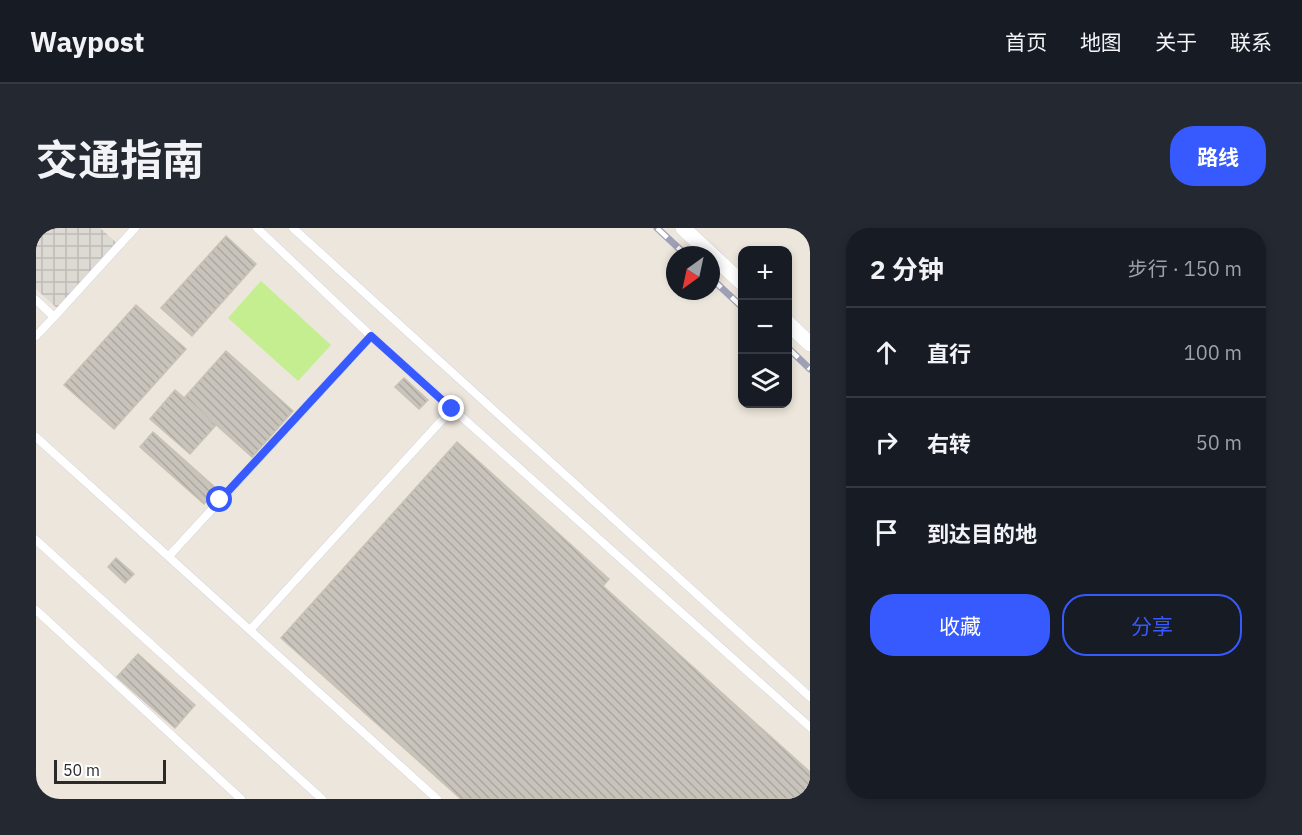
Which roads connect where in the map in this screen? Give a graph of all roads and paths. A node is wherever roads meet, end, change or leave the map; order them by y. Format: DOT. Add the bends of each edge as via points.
graph roads {
  1 [pos="135,228"];
  2 [pos="257,228"];
  3 [pos="293,228"];
  4 [pos="682,228"];
  5 [pos="738,278"];
  6 [pos="36,300"];
  7 [pos="54,317"];
  8 [pos="792,327"];
  9 [pos="36,336"];
  10 [pos="371,336"];
  11 [pos="810,344"];
  12 [pos="452,409"];
  13 [pos="36,437"];
  14 [pos="36,540"];
  15 [pos="169,556"];
  16 [pos="36,610"];
  17 [pos="250,630"];
  18 [pos="810,697"];
  19 [pos="810,727"];
  20 [pos="241,799"];
  21 [pos="322,799"];
  22 [pos="437,799"];
  1 -- 7 [label="lane"];
  2 -- 10 [label="lane"];
  3 -- 18 [label="lane"];
  4 -- 5 [label="street"];
  6 -- 7 [label="lane"];
  7 -- 9 [label="lane"];
  8 -- 11 [label="street"];
  10 -- 12 [label="lane"];
  10 -- 15 [label="lane"];
  12 -- 17 [label="lane"];
  12 -- 19 [label="lane"];
  13 -- 15 [label="lane"];
  14 -- 21 [label="lane"];
  15 -- 17 [label="lane"];
  16 -- 20 [label="lane"];
  17 -- 22 [label="lane"];
}
